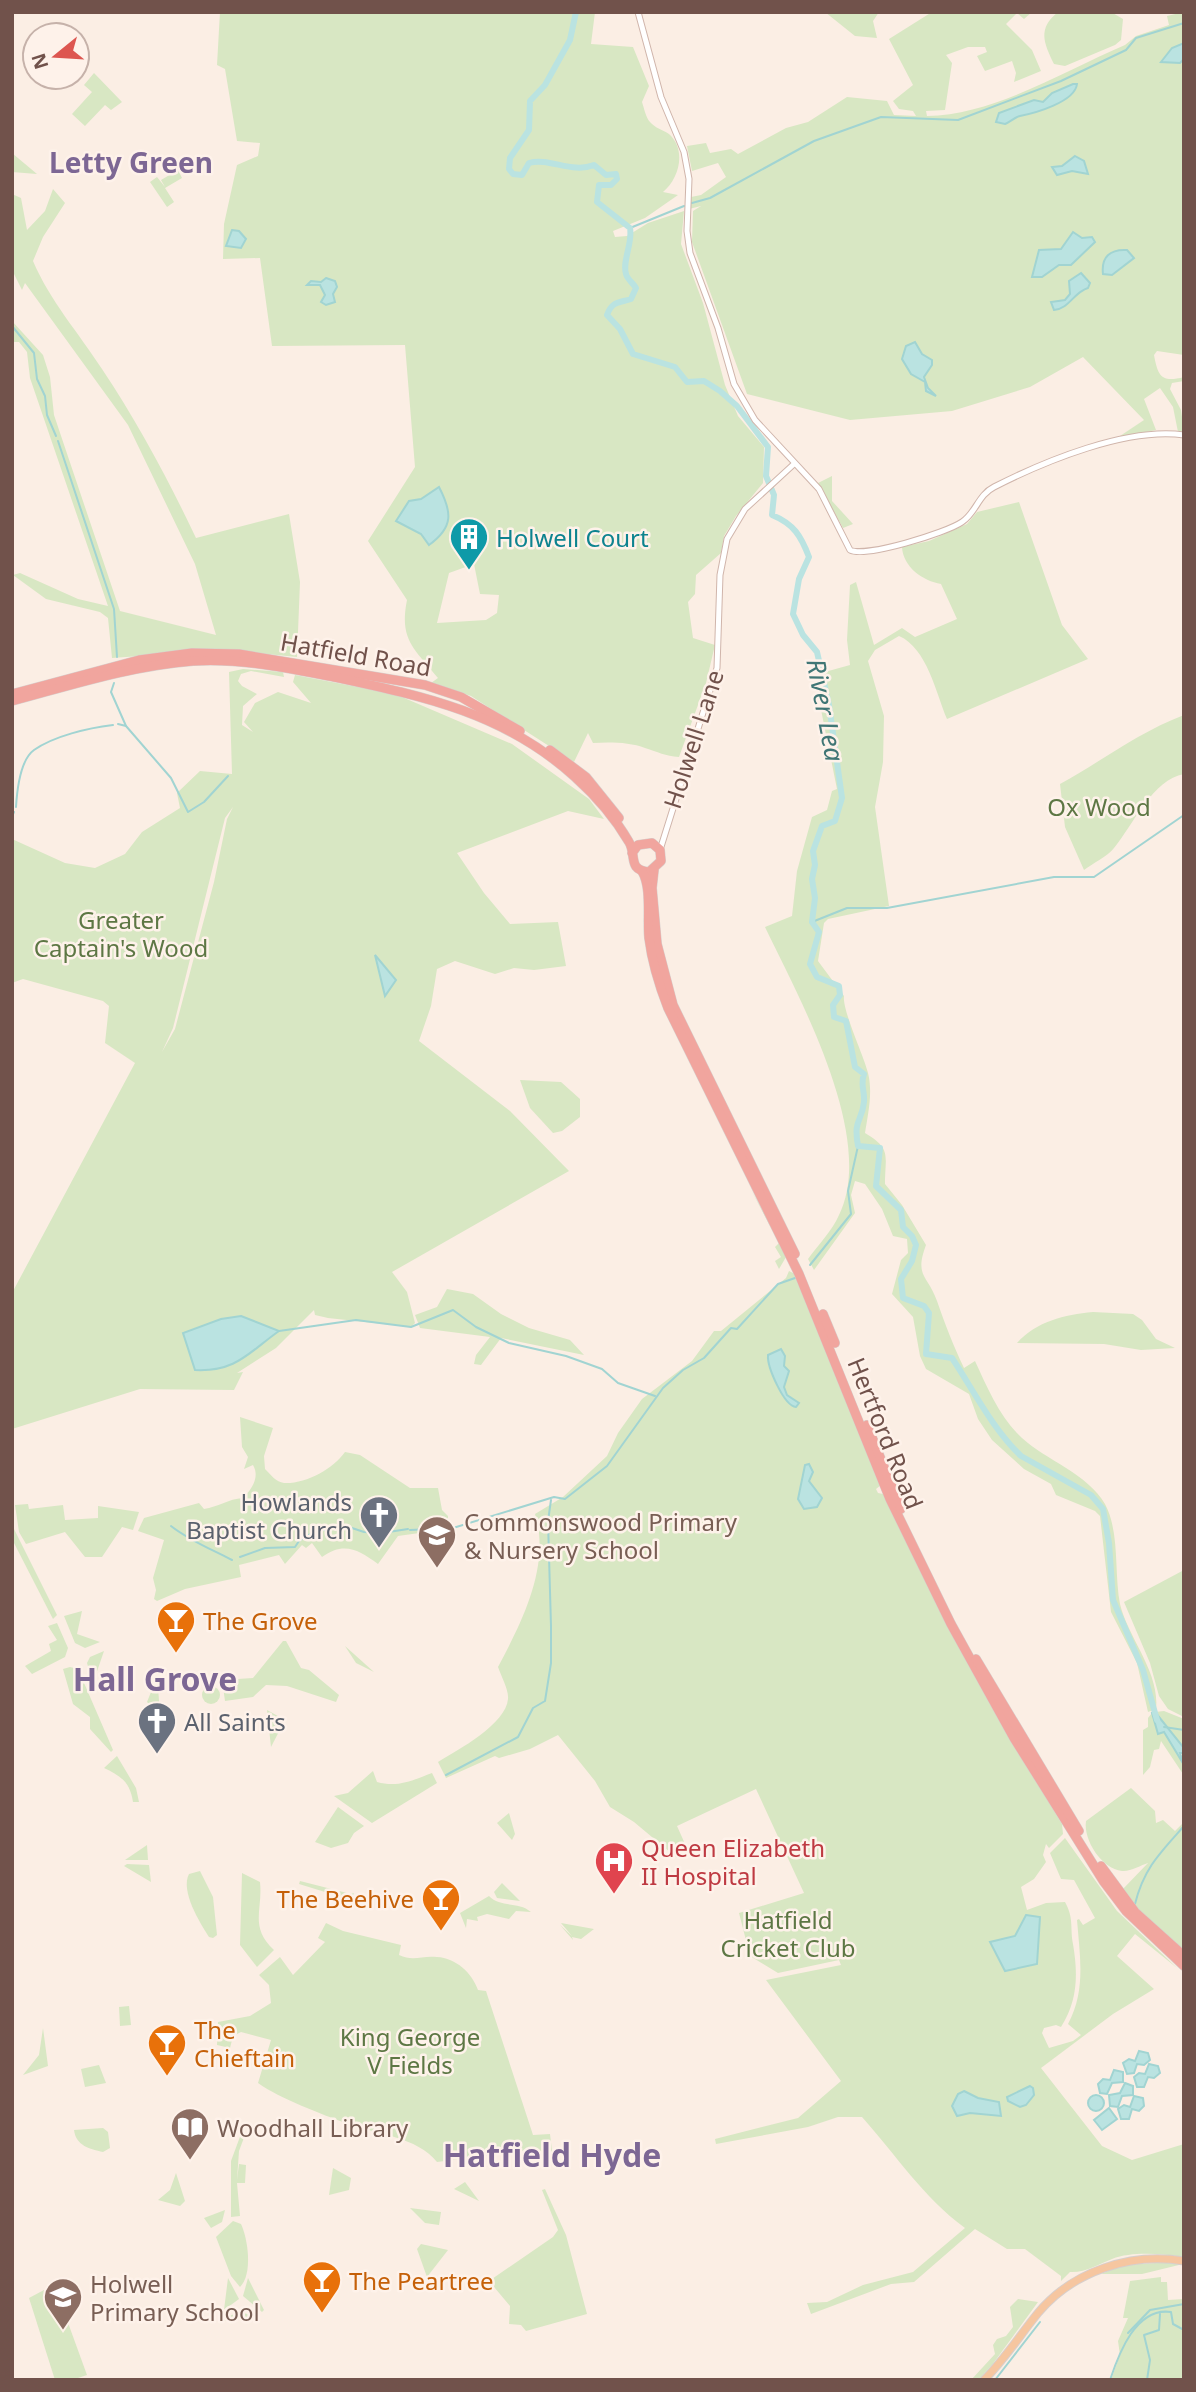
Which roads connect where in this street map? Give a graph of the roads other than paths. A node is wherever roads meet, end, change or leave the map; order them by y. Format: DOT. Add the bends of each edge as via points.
graph roads {
  1 [pos="638,12"];
  2 [pos="1184,435"];
  3 [pos="794,464"];
  4 [pos="220,657"];
  5 [pos="239,657"];
  6 [pos="12,694"];
  7 [pos="12,701"];
  8 [pos="662,838"];
  9 [pos="651,846"];
  10 [pos="632,853"];
  11 [pos="654,870"];
  12 [pos="642,871"];
  13 [pos="1184,1956"];
  14 [pos="1184,1966"];
  15 [pos="1184,2261"];
  16 [pos="984,2380"];
  1 -- 3 [label="main road" via="661,97 684,152 690,253 730,372 755,420"];
  2 -- 3 [label="main road" via="1153,433 1077,452 990,489 958,525 863,553 853,552 844,543 819,489"];
  3 -- 8 [label="main road, Holwell Lane" via="739,516 725,546 717,668"];
  4 -- 5 [label="highway, Hatfield Road"];
  4 -- 6 [label="highway, Hatfield Road" via="168,656 128,663"];
  4 -- 7 [label="highway, Hatfield Road" via="140,668"];
  5 -- 9 [label="highway, Hatfield Road" via="413,682 461,697 576,768 633,836"];
  5 -- 10 [label="highway, Hatfield Road" via="425,697 481,716 575,776 605,809"];
  8 -- 9 [label="main road, Holwell Lane"];
  8 -- 9 [label="main road, Holwell Lane"];
  9 -- 10 [label="highway"];
  9 -- 11 [label="highway" via="661,861"];
  10 -- 12 [label="highway" via="634,865"];
  11 -- 12 [label="highway"];
  11 -- 13 [label="highway, Hertford Road" via="657,944 673,1005 830,1330 930,1570 976,1659 1108,1878 1135,1912"];
  12 -- 14 [label="highway, Hertford Road" via="655,971 668,1009 799,1275 890,1499 931,1586 1014,1738 1104,1882 1126,1911"];
  15 -- 16 [label="main road" via="1127,2262 1085,2276 1042,2308"];
}
